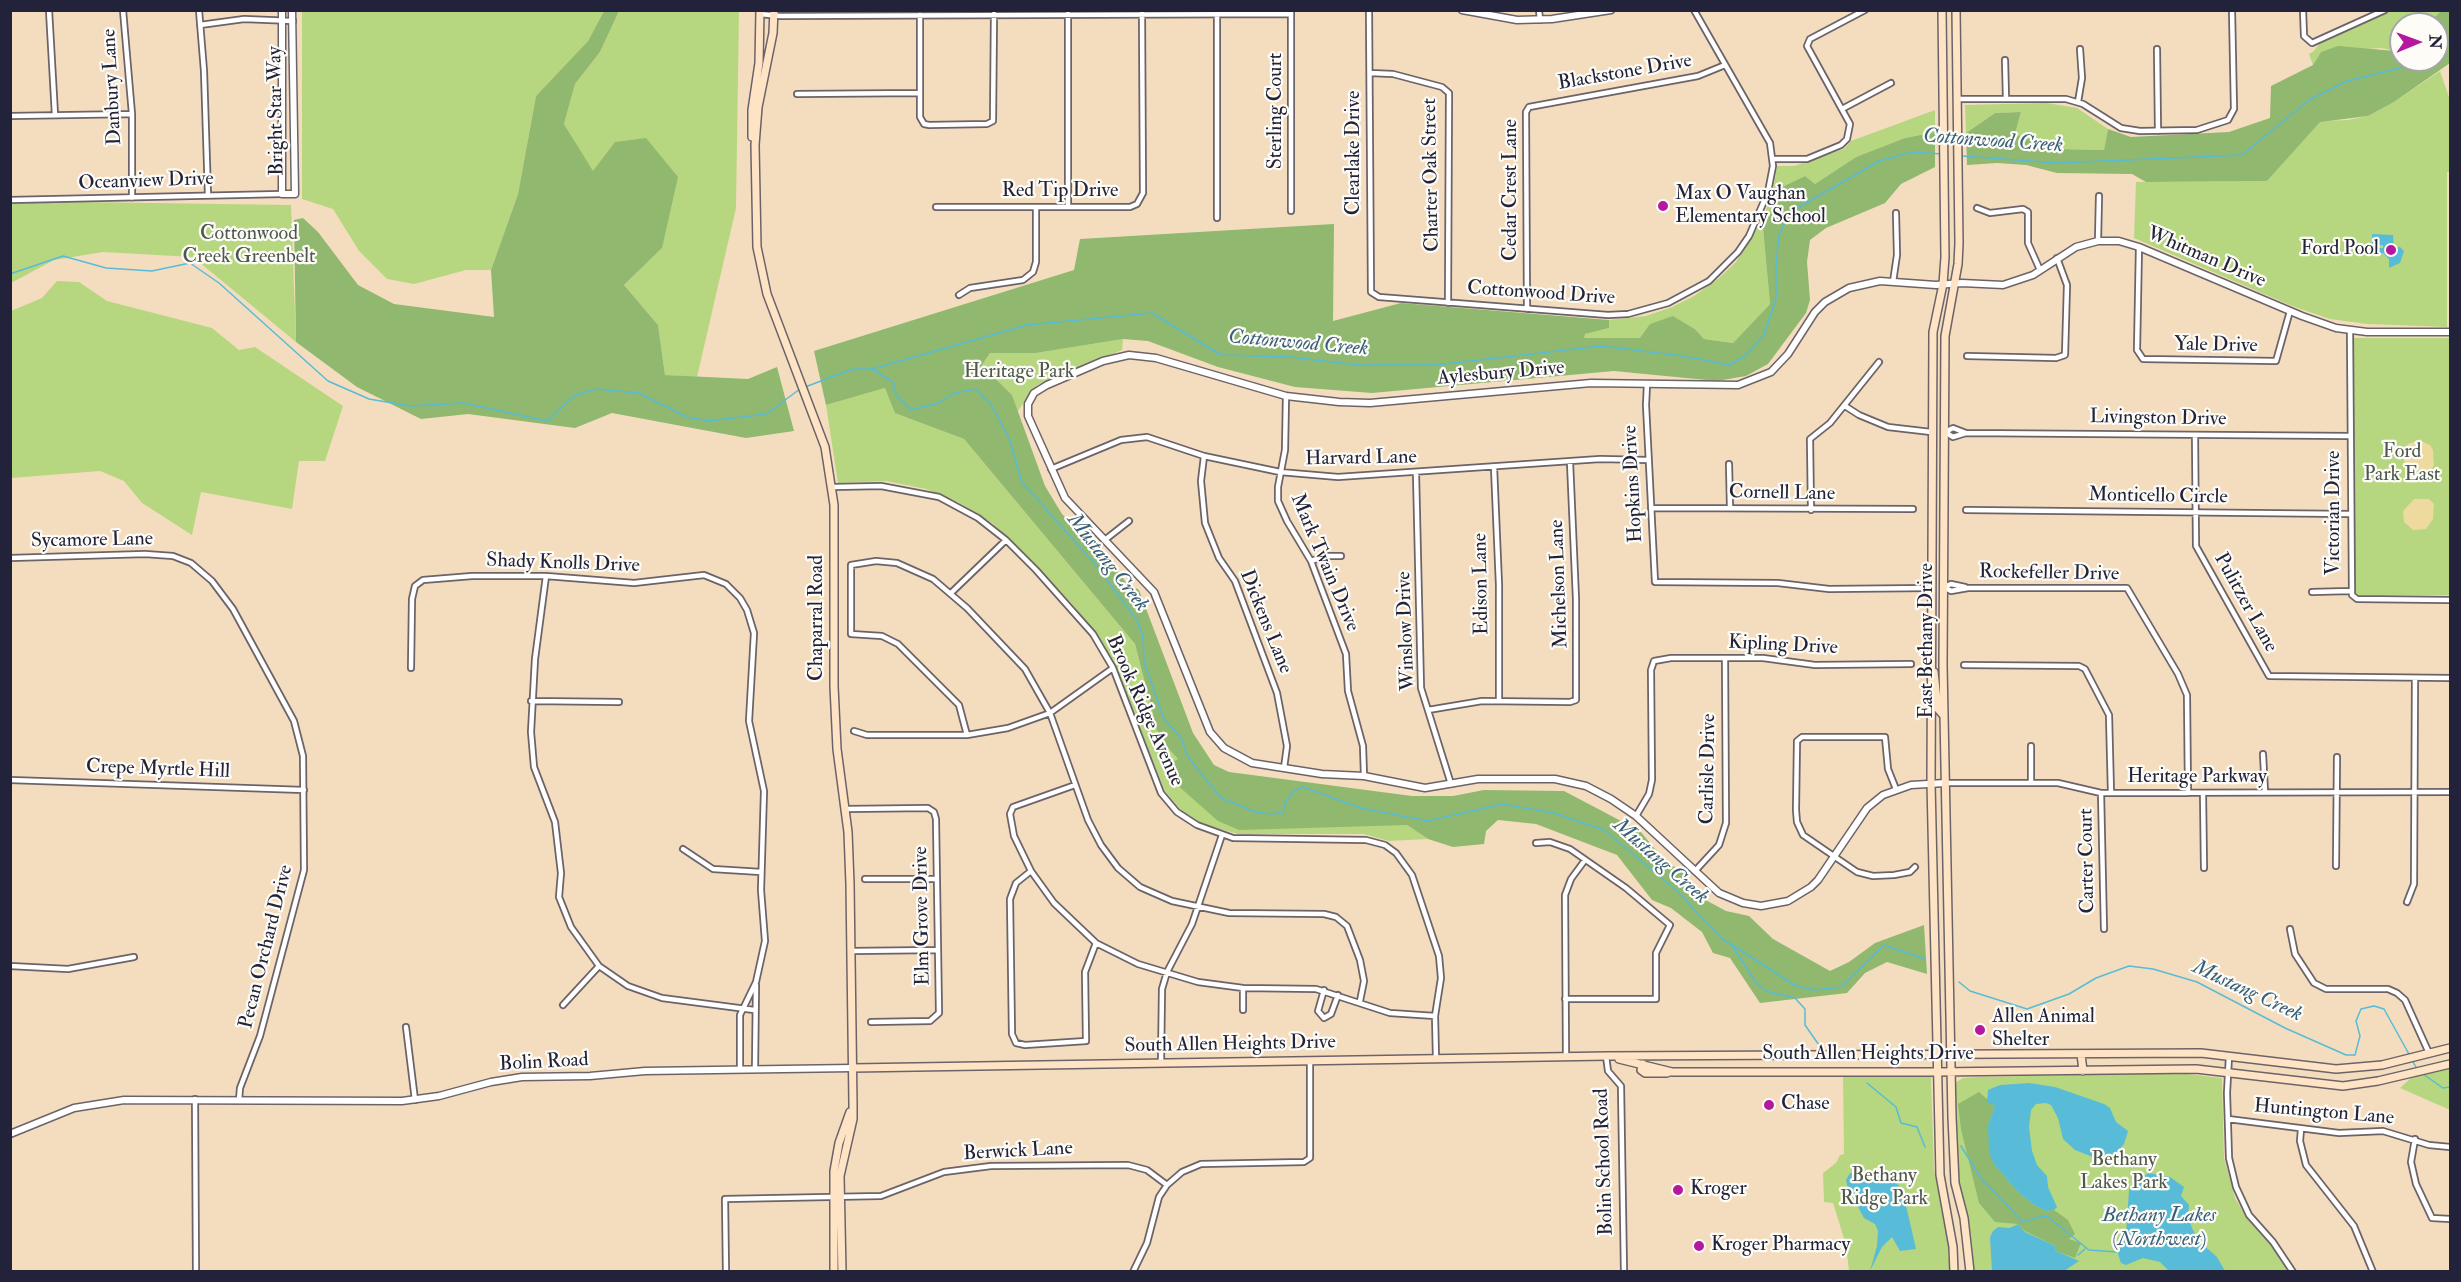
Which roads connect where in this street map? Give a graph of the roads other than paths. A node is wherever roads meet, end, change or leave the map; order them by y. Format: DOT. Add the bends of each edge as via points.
graph roads {
  1 [pos="49,10"];
  2 [pos="123,10"];
  3 [pos="199,10"];
  4 [pos="282,10"];
  5 [pos="292,10"];
  6 [pos="1369,10"];
  7 [pos="1462,10"];
  8 [pos="1539,10"];
  9 [pos="1611,10"];
  10 [pos="1694,10"];
  11 [pos="1865,10"];
  12 [pos="1942,10"];
  13 [pos="1956,10"];
  14 [pos="2232,10"];
  15 [pos="2303,10"];
  16 [pos="2385,10"];
  17 [pos="760,12"];
  18 [pos="774,13"];
  19 [pos="892,13"];
  20 [pos="1291,13"];
  21 [pos="994,14"];
  22 [pos="1068,14"];
  23 [pos="1142,14"];
  24 [pos="1217,14"];
  25 [pos="920,15"];
  26 [pos="282,20"];
  27 [pos="1540,20"];
  28 [pos="292,21"];
  29 [pos="200,25"];
  30 [pos="2080,49"];
  31 [pos="2157,49"];
  32 [pos="2005,60"];
  33 [pos="1725,65"];
  34 [pos="1370,73"];
  35 [pos="1892,83"];
  36 [pos="920,93"];
  37 [pos="797,94"];
  38 [pos="2006,98"];
  39 [pos="1957,99"];
  40 [pos="2078,102"];
  41 [pos="1529,107"];
  42 [pos="1842,109"];
  43 [pos="132,114"];
  44 [pos="55,115"];
  45 [pos="10,117"];
  46 [pos="2158,131"];
  47 [pos="754,145"];
  48 [pos="1773,159"];
  49 [pos="282,194"];
  50 [pos="208,195"];
  51 [pos="2099,196"];
  52 [pos="132,198"];
  53 [pos="10,200"];
  54 [pos="936,207"];
  55 [pos="1036,207"];
  56 [pos="1068,207"];
  57 [pos="1977,208"];
  58 [pos="1292,211"];
  59 [pos="1896,213"];
  60 [pos="1217,218"];
  61 [pos="2098,241"];
  62 [pos="2139,247"];
  63 [pos="2057,258"];
  64 [pos="2040,270"];
  65 [pos="1893,282"];
  66 [pos="1955,283"];
  67 [pos="1943,284"];
  68 [pos="1373,294"];
  69 [pos="959,295"];
  70 [pos="1448,303"];
  71 [pos="1527,309"];
  72 [pos="2290,311"];
  73 [pos="2350,331"];
  74 [pos="2451,332"];
  75 [pos="1967,356"];
  76 [pos="1879,362"];
  77 [pos="1647,384"];
  78 [pos="1286,396"];
  79 [pos="1845,406"];
  80 [pos="1931,432"];
  81 [pos="1944,432"];
  82 [pos="2195,435"];
  83 [pos="2350,436"];
  84 [pos="1204,456"];
  85 [pos="1648,460"];
  86 [pos="1570,462"];
  87 [pos="1729,464"];
  88 [pos="1494,467"];
  89 [pos="1050,470"];
  90 [pos="1280,472"];
  91 [pos="1416,473"];
  92 [pos="833,487"];
  93 [pos="1730,507"];
  94 [pos="1651,508"];
  95 [pos="1913,509"];
  96 [pos="1810,510"];
  97 [pos="1966,510"];
  98 [pos="2195,513"];
  99 [pos="2350,514"];
  100 [pos="1129,521"];
  101 [pos="1106,539"];
  102 [pos="1006,540"];
  103 [pos="173,556"];
  104 [pos="1341,556"];
  105 [pos="10,558"];
  106 [pos="1311,561"];
  107 [pos="546,576"];
  108 [pos="1944,587"];
  109 [pos="1930,588"];
  110 [pos="2350,591"];
  111 [pos="2312,592"];
  112 [pos="951,593"];
  113 [pos="2451,600"];
  114 [pos="1725,658"];
  115 [pos="1930,660"];
  116 [pos="1911,664"];
  117 [pos="1964,666"];
  118 [pos="411,668"];
  119 [pos="1113,668"];
  120 [pos="2415,678"];
  121 [pos="2451,678"];
  122 [pos="1499,700"];
  123 [pos="531,701"];
  124 [pos="619,702"];
  125 [pos="1428,710"];
  126 [pos="1050,713"];
  127 [pos="1944,716"];
  128 [pos="854,731"];
  129 [pos="967,735"];
  130 [pos="2031,746"];
  131 [pos="2263,754"];
  132 [pos="2337,757"];
  133 [pos="1284,768"];
  134 [pos="1364,776"];
  135 [pos="10,780"];
  136 [pos="1931,783"];
  137 [pos="1945,783"];
  138 [pos="2031,783"];
  139 [pos="1076,784"];
  140 [pos="1451,784"];
  141 [pos="1896,789"];
  142 [pos="304,790"];
  143 [pos="2265,792"];
  144 [pos="2337,792"];
  145 [pos="2415,792"];
  146 [pos="2451,792"];
  147 [pos="2101,793"];
  148 [pos="2111,793"];
  149 [pos="2188,793"];
  150 [pos="2203,793"];
  151 [pos="845,809"];
  152 [pos="1636,816"];
  153 [pos="1222,836"];
  154 [pos="1536,843"];
  155 [pos="683,849"];
  156 [pos="1833,858"];
  157 [pos="1585,860"];
  158 [pos="2336,866"];
  159 [pos="1915,867"];
  160 [pos="2204,868"];
  161 [pos="1031,871"];
  162 [pos="1695,871"];
  163 [pos="761,872"];
  164 [pos="865,879"];
  165 [pos="937,879"];
  166 [pos="2407,902"];
  167 [pos="1198,906"];
  168 [pos="2104,929"];
  169 [pos="2290,929"];
  170 [pos="1096,943"];
  171 [pos="938,950"];
  172 [pos="851,951"];
  173 [pos="134,957"];
  174 [pos="10,966"];
  175 [pos="599,966"];
  176 [pos="1167,972"];
  177 [pos="756,982"];
  178 [pos="1243,988"];
  179 [pos="1324,990"];
  180 [pos="1338,995"];
  181 [pos="1565,999"];
  182 [pos="1360,1001"];
  183 [pos="563,1005"];
  184 [pos="743,1009"];
  185 [pos="754,1010"];
  186 [pos="1243,1010"];
  187 [pos="1435,1016"];
  188 [pos="871,1022"];
  189 [pos="406,1027"];
  190 [pos="2451,1048"];
  191 [pos="740,1049"];
  192 [pos="754,1050"];
  193 [pos="2426,1053"];
  194 [pos="2081,1054"];
  195 [pos="1690,1055"];
  196 [pos="1936,1055"];
  197 [pos="1951,1055"];
  198 [pos="1566,1056"];
  199 [pos="1607,1056"];
  200 [pos="1794,1056"];
  201 [pos="2229,1056"];
  202 [pos="1437,1058"];
  203 [pos="1310,1061"];
  204 [pos="1161,1062"];
  205 [pos="1643,1064"];
  206 [pos="2451,1064"];
  207 [pos="853,1068"];
  208 [pos="740,1069"];
  209 [pos="755,1069"];
  210 [pos="1794,1071"];
  211 [pos="2083,1071"];
  212 [pos="2228,1071"];
  213 [pos="1937,1072"];
  214 [pos="1951,1072"];
  215 [pos="195,1099"];
  216 [pos="239,1100"];
  217 [pos="415,1100"];
  218 [pos="2228,1119"];
  219 [pos="2301,1129"];
  220 [pos="10,1134"];
  221 [pos="2415,1138"];
  222 [pos="2451,1147"];
  223 [pos="1167,1185"];
  224 [pos="836,1198"];
  225 [pos="2451,1219"];
  226 [pos="196,1272"];
  227 [pos="726,1272"];
  228 [pos="834,1272"];
  229 [pos="842,1272"];
  230 [pos="1133,1272"];
  231 [pos="1624,1272"];
  232 [pos="1954,1272"];
  233 [pos="1970,1272"];
  234 [pos="2293,1272"];
  235 [pos="2373,1272"];
  1 -- 44 [label="street"];
  2 -- 43 [label="street, Danbury Lane"];
  3 -- 29 [label="street"];
  4 -- 26 [label="street, Bright Star Way"];
  5 -- 28 [label="street, Bright Star Way"];
  6 -- 34 [label="street, Clearlake Drive"];
  7 -- 27 [label="street" via="1491,17"];
  8 -- 27 [label="street"];
  9 -- 27 [label="street"];
  10 -- 33 [label="street, Cottonwood Drive"];
  11 -- 42 [label="street" via="1807,43"];
  12 -- 67 [label="main road, East Bethany Drive"];
  13 -- 39 [label="main road, East Bethany Drive"];
  14 -- 46 [label="street" via="2232,116 2197,129"];
  15 -- 16 [label="street" via="2304,36 2308,42"];
  17 -- 18 [label="street"];
  17 -- 47 [label="main road, Chaparral Road" via="759,63 751,118"];
  18 -- 19 [label="street"];
  18 -- 47 [label="main road, Chaparral Road"];
  19 -- 25 [label="street"];
  20 -- 24 [label="street"];
  20 -- 58 [label="street, Sterling Court"];
  21 -- 22 [label="street"];
  21 -- 25 [label="street"];
  21 -- 36 [label="street" via="991,123 927,125 922,122"];
  22 -- 23 [label="street"];
  22 -- 56 [label="street"];
  23 -- 24 [label="street"];
  23 -- 56 [label="street, Red Tip Drive" via="1142,197 1130,207"];
  24 -- 60 [label="street"];
  25 -- 36 [label="street"];
  26 -- 28 [label="street"];
  26 -- 29 [label="street"];
  26 -- 49 [label="street, Bright Star Way"];
  28 -- 49 [label="street, Bright Star Way" via="295,194"];
  29 -- 50 [label="street"];
  30 -- 40 [label="street" via="2082,78"];
  31 -- 46 [label="street"];
  32 -- 38 [label="street"];
  33 -- 41 [label="street, Blackstone Drive" via="1698,76"];
  33 -- 48 [label="street, Cottonwood Drive" via="1769,140"];
  34 -- 68 [label="street, Clearlake Drive"];
  34 -- 70 [label="street, Charter Oak Street" via="1393,74 1442,87 1449,93"];
  35 -- 42 [label="street"];
  36 -- 37 [label="street"];
  38 -- 39 [label="street"];
  38 -- 40 [label="street" via="2049,97"];
  39 -- 66 [label="main road, East Bethany Drive" via="1959,243"];
  40 -- 46 [label="street" via="2121,128"];
  41 -- 71 [label="street, Cedar Crest Lane"];
  42 -- 48 [label="street" via="1851,130 1843,143 1807,159"];
  43 -- 44 [label="street"];
  43 -- 52 [label="street, Danbury Lane"];
  44 -- 45 [label="street"];
  47 -- 92 [label="main road, Chaparral Road" via="758,257 767,294 818,429"];
  48 -- 71 [label="street, Cottonwood Drive" via="1768,192 1750,235 1723,268 1693,291 1628,314"];
  49 -- 50 [label="street, Oceanview Drive"];
  50 -- 52 [label="street, Oceanview Drive"];
  51 -- 61 [label="street"];
  52 -- 53 [label="street, Oceanview Drive"];
  54 -- 55 [label="street, Red Tip Drive"];
  55 -- 56 [label="street, Red Tip Drive"];
  55 -- 69 [label="street" via="1033,272 1023,280 970,288"];
  57 -- 64 [label="street" via="1990,213 2028,212 2028,243"];
  59 -- 65 [label="street"];
  61 -- 62 [label="street, Whitman Drive"];
  61 -- 63 [label="street, Whitman Drive"];
  62 -- 72 [label="street, Whitman Drive"];
  62 -- 72 [label="street, Yale Drive" via="2137,350 2145,359 2272,362 2278,358 2280,338"];
  63 -- 64 [label="street, Whitman Drive"];
  63 -- 75 [label="street" via="2067,285 2065,355"];
  64 -- 66 [label="street, Whitman Drive" via="2003,285"];
  65 -- 67 [label="street, Aylesbury Drive"];
  65 -- 77 [label="street, Aylesbury Drive" via="1862,283 1825,302 1806,322 1788,354 1771,372 1753,381 1717,387"];
  66 -- 67 [label="street, Aylesbury Drive"];
  66 -- 81 [label="main road, East Bethany Drive" via="1945,336"];
  67 -- 80 [label="main road, East Bethany Drive" via="1933,332"];
  68 -- 70 [label="street, Cottonwood Drive"];
  70 -- 71 [label="street, Cottonwood Drive"];
  72 -- 73 [label="street, Whitman Drive"];
  73 -- 74 [label="street, Whitman Drive"];
  73 -- 83 [label="street, Victorian Drive"];
  76 -- 79 [label="street"];
  77 -- 78 [label="street, Aylesbury Drive" via="1591,382 1370,403"];
  77 -- 85 [label="street, Hopkins Drive"];
  78 -- 89 [label="street, Aylesbury Drive" via="1156,358 1129,355 1103,361 1047,385 1034,393 1028,404 1028,416"];
  78 -- 90 [label="street, Mark Twain Drive" via="1286,450"];
  79 -- 80 [label="street" via="1888,427"];
  79 -- 96 [label="street" via="1810,439"];
  80 -- 81 [label="main road"];
  80 -- 109 [label="main road, East Bethany Drive"];
  81 -- 82 [label="street, Livingston Drive" via="1953,428 1966,433"];
  81 -- 108 [label="main road, East Bethany Drive"];
  82 -- 83 [label="street, Livingston Drive"];
  82 -- 98 [label="street, Pulitzer Lane"];
  83 -- 99 [label="street, Victorian Drive"];
  84 -- 89 [label="street, Harvard Lane" via="1158,439 1133,437"];
  84 -- 90 [label="street, Harvard Lane"];
  84 -- 133 [label="street, Dickens Lane" via="1201,481 1205,523 1219,558 1235,581 1277,693 1287,746"];
  85 -- 86 [label="street, Harvard Lane"];
  85 -- 94 [label="street, Hopkins Drive"];
  86 -- 88 [label="street, Harvard Lane"];
  86 -- 122 [label="street, Michelson Lane" via="1577,697 1570,702"];
  87 -- 93 [label="street"];
  88 -- 91 [label="street, Harvard Lane"];
  88 -- 122 [label="street, Edison Lane"];
  89 -- 101 [label="street" via="1065,498"];
  90 -- 91 [label="street, Harvard Lane" via="1338,477"];
  90 -- 106 [label="street, Mark Twain Drive" via="1281,510"];
  91 -- 125 [label="street, Winslow Drive" via="1421,688"];
  92 -- 102 [label="street, Brook Ridge Avenue" via="881,486 939,497 978,518"];
  92 -- 151 [label="main road, Chaparral Road" via="834,686"];
  93 -- 94 [label="street, Cornell Lane"];
  93 -- 96 [label="street, Cornell Lane"];
  94 -- 109 [label="street, Hopkins Drive" via="1655,582 1778,583 1829,589"];
  95 -- 96 [label="street, Cornell Lane"];
  97 -- 98 [label="street, Monticello Circle"];
  98 -- 99 [label="street, Monticello Circle"];
  98 -- 120 [label="street, Pulitzer Lane" via="2196,546 2201,558 2269,676"];
  99 -- 110 [label="street, Victorian Drive"];
  100 -- 101 [label="street"];
  101 -- 133 [label="street" via="1154,592 1214,738 1243,759"];
  102 -- 112 [label="street"];
  102 -- 119 [label="street, Brook Ridge Avenue" via="1071,606"];
  103 -- 105 [label="street, Sycamore Lane"];
  103 -- 142 [label="street, Pecan Orchard Drive" via="202,571 237,617 294,721 302,748"];
  104 -- 106 [label="street"];
  106 -- 134 [label="street, Mark Twain Drive" via="1346,654 1348,691 1363,746"];
  107 -- 118 [label="street, Shady Knolls Drive" via="472,576 419,582 412,599"];
  107 -- 123 [label="street"];
  107 -- 163 [label="street, Shady Knolls Drive" via="634,583 707,576 733,591 747,610 754,649 749,721 764,791"];
  108 -- 109 [label="main road"];
  108 -- 127 [label="main road, East Bethany Drive"];
  108 -- 149 [label="street, Rockefeller Drive" via="1951,591 2127,588 2187,695"];
  109 -- 115 [label="main road, East Bethany Drive"];
  110 -- 111 [label="street"];
  110 -- 113 [label="street, Victorian Drive" via="2357,599"];
  112 -- 126 [label="street" via="1025,669"];
  112 -- 129 [label="street" via="916,569 897,563 852,565 851,634 882,636 898,644 959,705"];
  114 -- 116 [label="street, Kipling Drive" via="1815,664"];
  114 -- 152 [label="street, Kipling Drive" via="1654,661 1652,780"];
  114 -- 162 [label="street, Carlisle Drive" via="1726,823 1719,845"];
  115 -- 127 [label="main road" via="1938,709"];
  115 -- 136 [label="main road, East Bethany Drive"];
  117 -- 148 [label="street" via="2085,669 2109,715"];
  119 -- 126 [label="street"];
  119 -- 153 [label="street, Brook Ridge Avenue" via="1161,793 1177,812"];
  120 -- 121 [label="street, Pulitzer Lane"];
  120 -- 145 [label="street"];
  122 -- 125 [label="street"];
  123 -- 124 [label="street"];
  123 -- 175 [label="street" via="534,767 555,822 561,873 559,897 576,937"];
  125 -- 140 [label="street, Winslow Drive"];
  126 -- 129 [label="street" via="1016,726"];
  126 -- 139 [label="street"];
  127 -- 137 [label="main road, East Bethany Drive"];
  128 -- 129 [label="street" via="867,735"];
  130 -- 138 [label="street"];
  131 -- 143 [label="street"];
  132 -- 144 [label="street"];
  133 -- 134 [label="street"];
  134 -- 140 [label="street" via="1425,788"];
  135 -- 142 [label="street, Crepe Myrtle Hill"];
  136 -- 137 [label="street"];
  136 -- 141 [label="street"];
  136 -- 196 [label="main road, East Bethany Drive"];
  137 -- 138 [label="street, Heritage Parkway"];
  137 -- 197 [label="main road, East Bethany Drive"];
  138 -- 147 [label="street, Heritage Parkway" via="2068,784"];
  139 -- 161 [label="street" via="1011,808 1014,836"];
  139 -- 167 [label="street" via="1088,820 1118,868 1140,887 1167,900"];
  140 -- 152 [label="street" via="1478,779 1561,780 1596,790"];
  141 -- 156 [label="street" via="1867,808"];
  141 -- 156 [label="street" via="1888,769 1885,737 1798,739 1797,822 1806,838"];
  142 -- 216 [label="street, Pecan Orchard Drive" via="303,877"];
  143 -- 144 [label="street, Heritage Parkway"];
  143 -- 150 [label="street, Heritage Parkway"];
  144 -- 145 [label="street, Heritage Parkway"];
  144 -- 158 [label="street"];
  145 -- 146 [label="street, Heritage Parkway"];
  145 -- 166 [label="street" via="2414,884"];
  147 -- 148 [label="street, Heritage Parkway"];
  147 -- 168 [label="street, Carter Court"];
  148 -- 149 [label="street, Heritage Parkway"];
  149 -- 150 [label="street, Heritage Parkway"];
  150 -- 160 [label="street"];
  151 -- 165 [label="street, Elm Grove Drive" via="928,808 934,812"];
  151 -- 172 [label="main road, Chaparral Road"];
  152 -- 162 [label="street"];
  153 -- 167 [label="street"];
  153 -- 187 [label="street, Brook Ridge Avenue" via="1366,840 1396,853 1412,875 1439,956 1441,978"];
  154 -- 157 [label="street" via="1550,842"];
  155 -- 163 [label="street" via="713,870"];
  156 -- 159 [label="street" via="1873,876 1910,872"];
  156 -- 162 [label="street" via="1810,887 1788,901 1771,905 1734,900"];
  157 -- 181 [label="street" via="1570,879 1565,895"];
  157 -- 181 [label="street" via="1626,888 1669,923 1669,928 1656,953 1656,999"];
  161 -- 170 [label="street" via="1054,903"];
  161 -- 170 [label="street" via="1016,883 1010,899 1012,1034 1016,1043 1084,1043 1085,972"];
  163 -- 177 [label="street" via="765,941"];
  164 -- 165 [label="street"];
  165 -- 171 [label="street, Elm Grove Drive"];
  167 -- 176 [label="street"];
  167 -- 182 [label="street" via="1229,914 1336,916 1347,926 1360,960 1364,981"];
  169 -- 193 [label="street" via="2295,954 2314,983 2326,989 2388,989 2405,1000"];
  170 -- 176 [label="street" via="1138,964"];
  171 -- 172 [label="street"];
  171 -- 188 [label="street, Elm Grove Drive" via="936,1018"];
  172 -- 207 [label="main road, Chaparral Road"];
  173 -- 174 [label="street" via="68,969"];
  175 -- 183 [label="street"];
  175 -- 184 [label="street" via="628,986 652,995"];
  176 -- 178 [label="street" via="1198,982"];
  176 -- 204 [label="street" via="1162,989"];
  177 -- 184 [label="street"];
  177 -- 185 [label="street"];
  178 -- 179 [label="street"];
  178 -- 186 [label="street"];
  179 -- 180 [label="street"];
  179 -- 180 [label="street" via="1318,1011 1324,1018 1331,1014"];
  180 -- 182 [label="street"];
  181 -- 198 [label="street"];
  182 -- 187 [label="street" via="1395,1014"];
  184 -- 185 [label="street"];
  184 -- 191 [label="street"];
  185 -- 192 [label="street"];
  187 -- 202 [label="street, Brook Ridge Avenue"];
  189 -- 217 [label="street"];
  190 -- 193 [label="main road, South Allen Heights Drive"];
  191 -- 192 [label="street"];
  191 -- 208 [label="street"];
  192 -- 209 [label="street"];
  193 -- 201 [label="main road, South Allen Heights Drive" via="2336,1069"];
  194 -- 197 [label="main road, South Allen Heights Drive"];
  194 -- 201 [label="main road, South Allen Heights Drive"];
  194 -- 211 [label="main road"];
  195 -- 199 [label="main road, South Allen Heights Drive"];
  195 -- 200 [label="main road, South Allen Heights Drive"];
  195 -- 205 [label="main road"];
  196 -- 197 [label="main road, South Allen Heights Drive"];
  196 -- 200 [label="main road, South Allen Heights Drive"];
  196 -- 213 [label="main road, East Bethany Drive"];
  197 -- 214 [label="main road, East Bethany Drive"];
  198 -- 199 [label="main road, South Allen Heights Drive"];
  198 -- 202 [label="main road, South Allen Heights Drive"];
  199 -- 205 [label="main road, South Allen Heights Drive"];
  199 -- 231 [label="street, Bolin School Road" via="1608,1071 1621,1086"];
  200 -- 210 [label="main road"];
  201 -- 212 [label="street"];
  202 -- 203 [label="main road, South Allen Heights Drive"];
  203 -- 204 [label="main road, South Allen Heights Drive"];
  203 -- 223 [label="street" via="1308,1160 1201,1164 1182,1172"];
  204 -- 207 [label="main road, South Allen Heights Drive"];
  205 -- 210 [label="main road, South Allen Heights Drive" via="1672,1072"];
  206 -- 212 [label="main road, South Allen Heights Drive" via="2343,1086"];
  207 -- 209 [label="street, Bolin Road"];
  207 -- 224 [label="main road, Chaparral Road" via="853,1119"];
  208 -- 209 [label="street, Bolin Road"];
  208 -- 217 [label="street, Bolin Road" via="522,1077"];
  210 -- 213 [label="main road, South Allen Heights Drive"];
  211 -- 212 [label="main road, South Allen Heights Drive"];
  211 -- 214 [label="main road, South Allen Heights Drive"];
  212 -- 218 [label="street"];
  213 -- 214 [label="main road, South Allen Heights Drive"];
  213 -- 232 [label="main road, East Bethany Drive" via="1940,1175"];
  214 -- 233 [label="main road, East Bethany Drive" via="1955,1183 1964,1218"];
  215 -- 216 [label="street, Bolin Road"];
  215 -- 220 [label="street, Bolin Road" via="133,1099 87,1105"];
  215 -- 226 [label="street"];
  216 -- 217 [label="street, Bolin Road"];
  218 -- 219 [label="street, Huntington Lane"];
  218 -- 234 [label="street" via="2229,1158 2240,1195 2249,1215"];
  219 -- 221 [label="street, Huntington Lane" via="2339,1133 2384,1131"];
  219 -- 235 [label="street" via="2306,1165 2354,1226"];
  221 -- 222 [label="street, Huntington Lane"];
  221 -- 225 [label="street" via="2411,1162 2416,1184 2432,1218"];
  223 -- 224 [label="street, Berwick Lane" via="1147,1170 1128,1165 991,1166 944,1172 887,1194"];
  223 -- 230 [label="street" via="1156,1203 1147,1243"];
  224 -- 227 [label="street, Berwick Lane" via="725,1198"];
  224 -- 228 [label="main road, Chaparral Road"];
  224 -- 229 [label="main road, Chaparral Road"];
}
